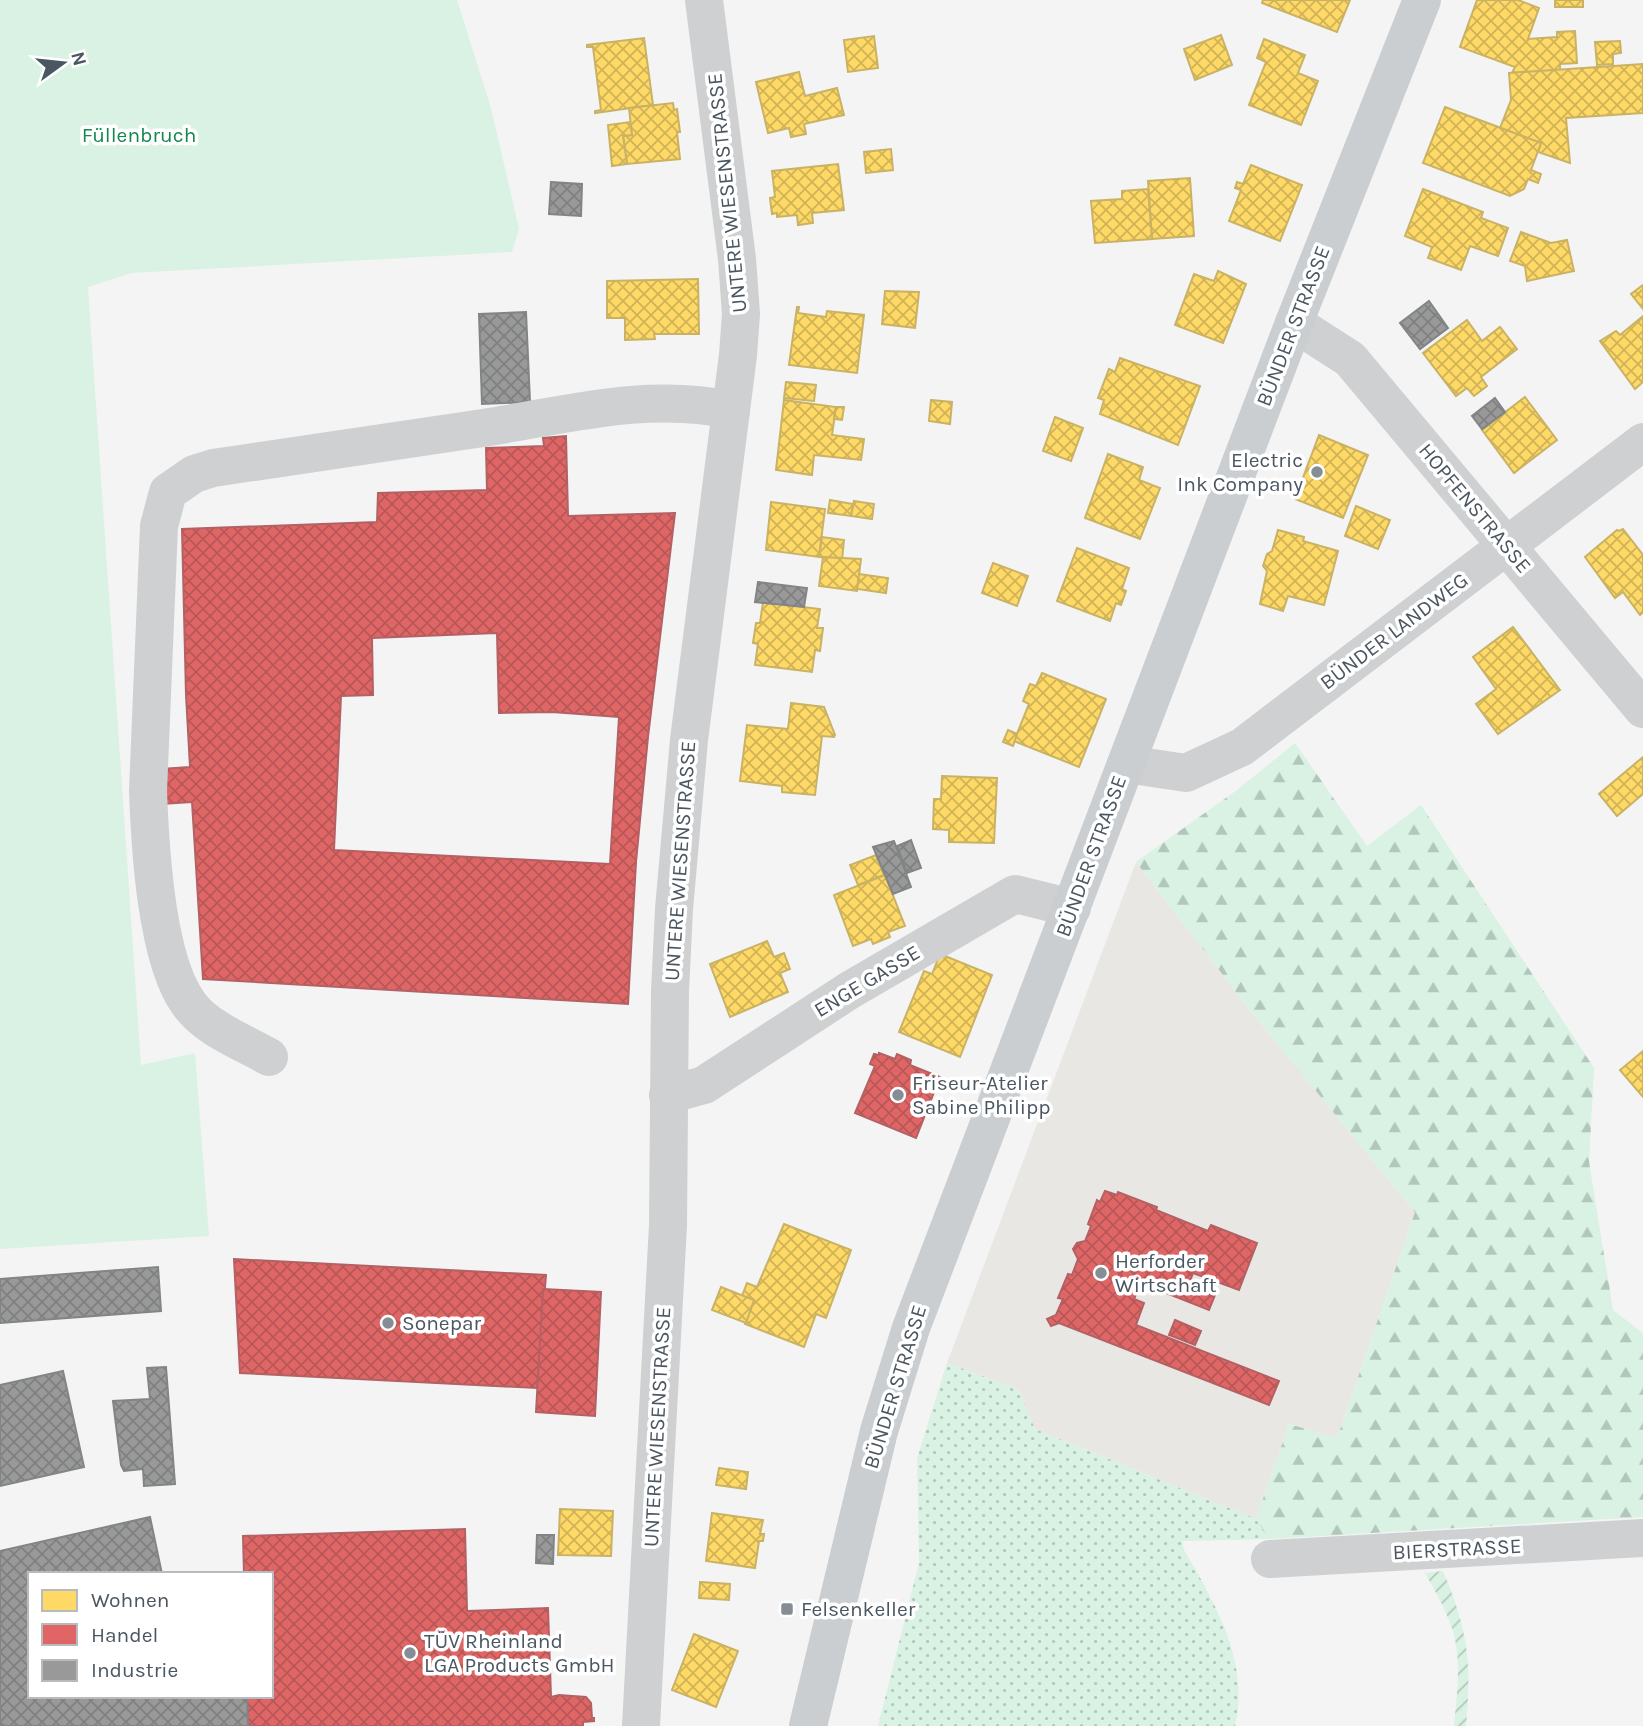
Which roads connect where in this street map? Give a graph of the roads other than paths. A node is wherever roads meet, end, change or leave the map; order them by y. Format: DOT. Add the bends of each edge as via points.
graph roads {
  1 [pos="704,0"];
  2 [pos="1422,0"];
  3 [pos="1294,323"];
  4 [pos="731,410"];
  5 [pos="1643,442"];
  6 [pos="1507,545"];
  7 [pos="1643,709"];
  8 [pos="1126,764"];
  9 [pos="1072,908"];
  10 [pos="269,1057"];
  11 [pos="668,1095"];
  12 [pos="1643,1538"];
  13 [pos="1270,1559"];
  14 [pos="641,1726"];
  15 [pos="808,1726"];
  1 -- 4 [label="street, UNTERE WIESENSTRASSE" via="741,314"];
  2 -- 3 [label="main road, BÜNDER STRASSE"];
  3 -- 6 [label="street, HOPFENSTRASSE" via="1350,359"];
  3 -- 8 [label="main road, BÜNDER STRASSE"];
  4 -- 10 [label="street" via="670,402 593,408 213,468 194,474 168,492 159,526 148,780 164,945 188,1003 198,1015"];
  4 -- 11 [label="street, UNTERE WIESENSTRASSE" via="687,752 674,909"];
  5 -- 6 [label="street, BÜNDER LANDWEG"];
  6 -- 7 [label="street, HOPFENSTRASSE"];
  6 -- 8 [label="street, BÜNDER LANDWEG" via="1242,747 1186,773"];
  8 -- 9 [label="main road, BÜNDER STRASSE"];
  9 -- 11 [label="street, ENGE GASSE" via="1015,894 850,990 704,1085"];
  9 -- 15 [label="main road, BÜNDER STRASSE" via="911,1328 879,1431"];
  11 -- 14 [label="street, UNTERE WIESENSTRASSE" via="668,1224"];
  12 -- 13 [label="street, BIERSTRASSE"];
}
